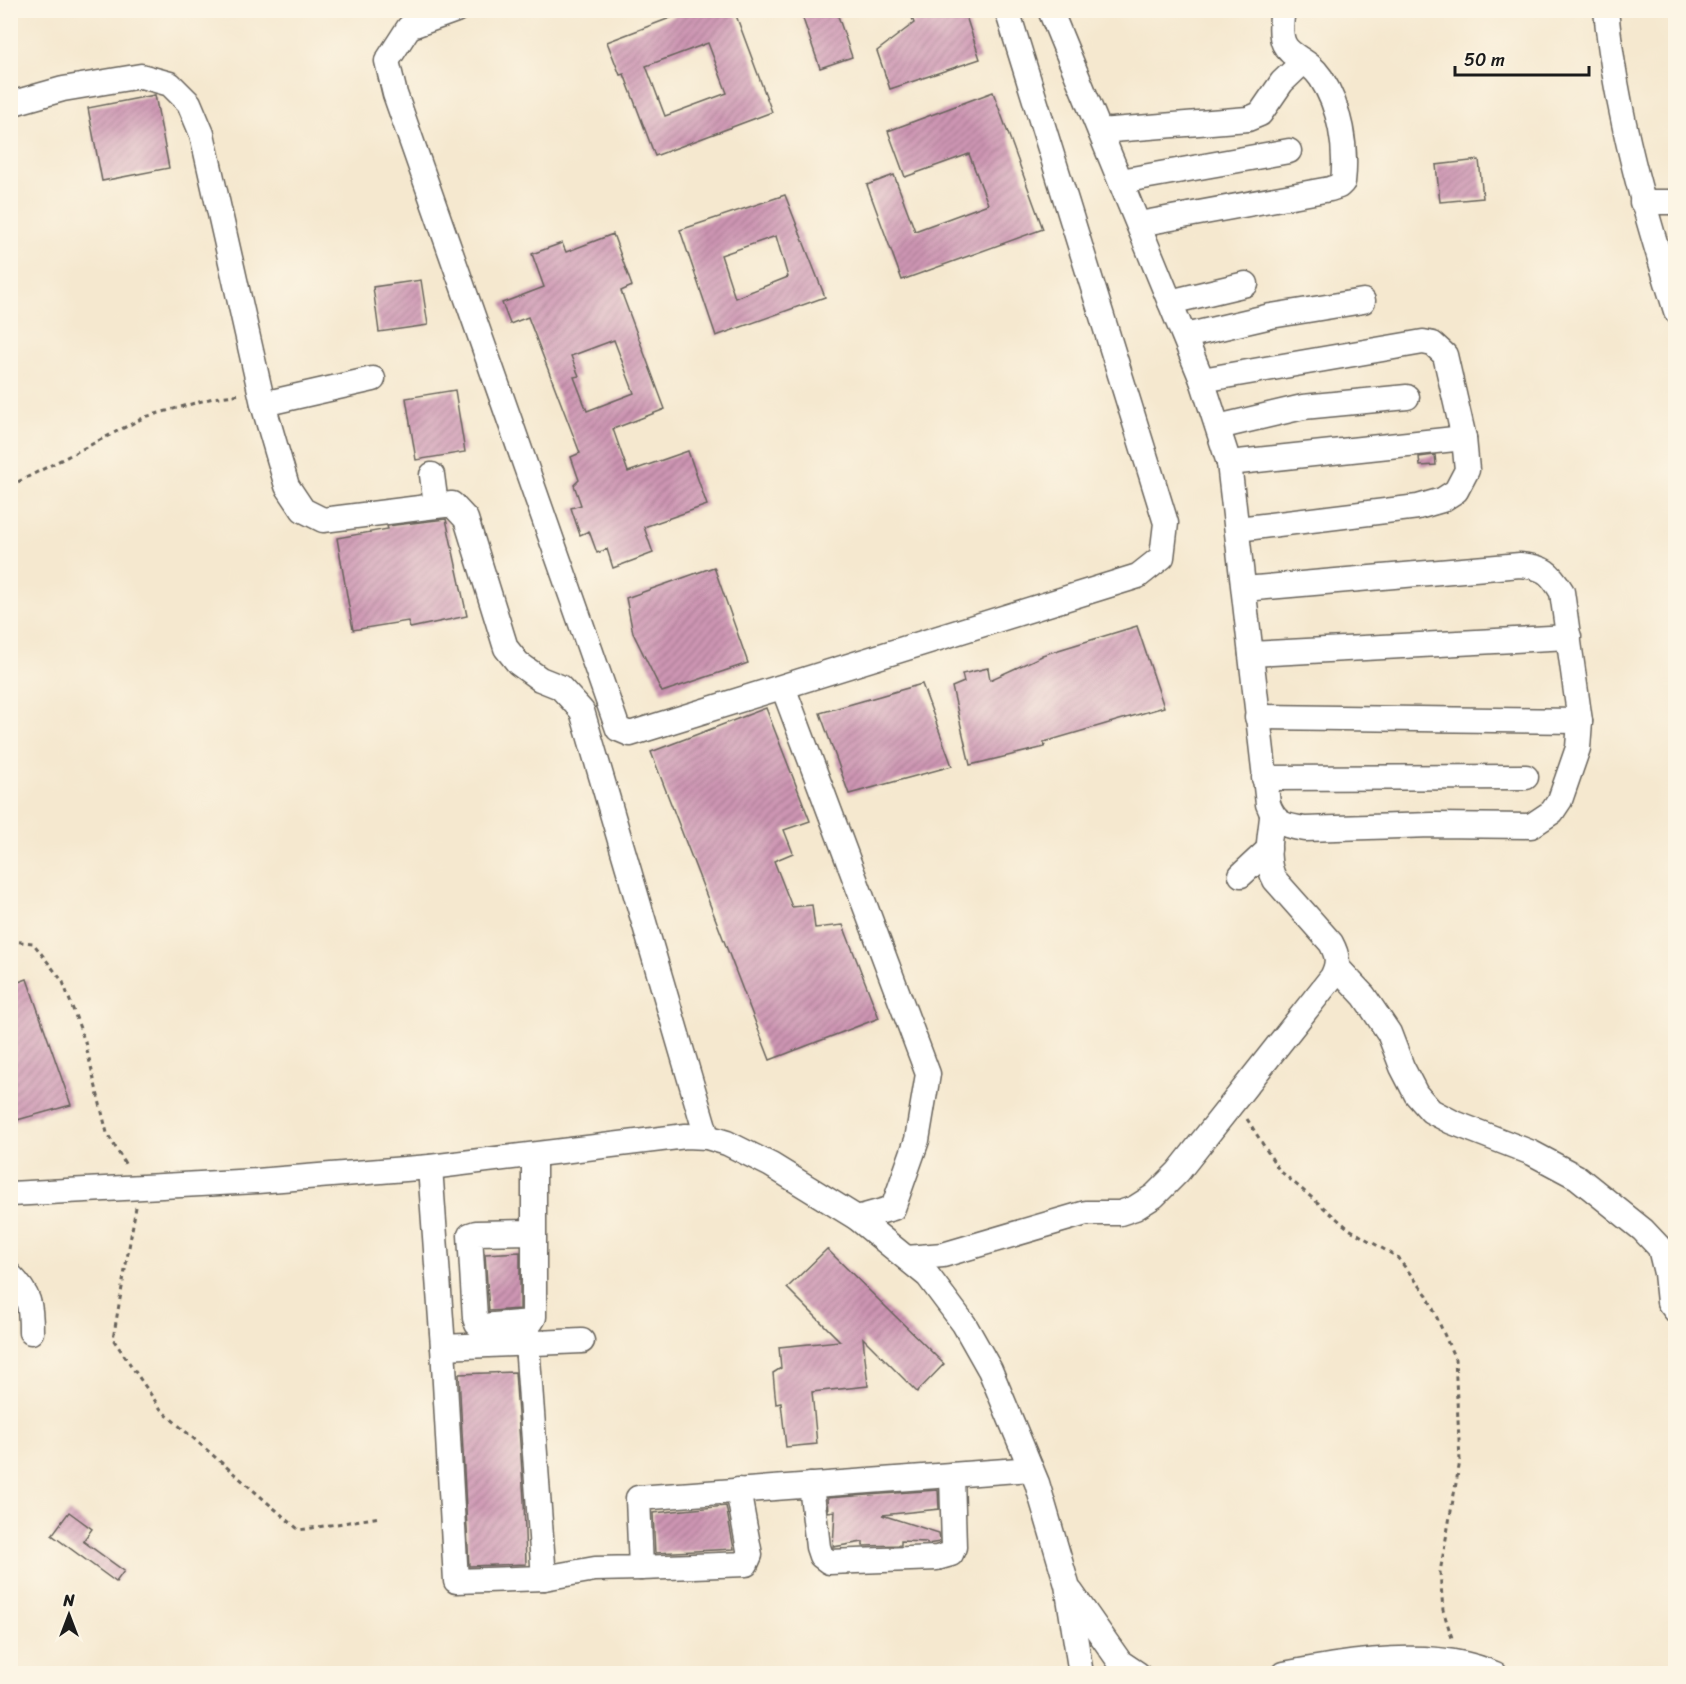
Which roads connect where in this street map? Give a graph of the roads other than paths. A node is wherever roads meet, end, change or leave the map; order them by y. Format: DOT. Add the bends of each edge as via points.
graph roads {
  1 [pos="456,10"];
  2 [pos="1007,10"];
  3 [pos="1050,10"];
  4 [pos="1283,10"];
  5 [pos="1606,10"];
  6 [pos="1303,62"];
  7 [pos="10,104"];
  8 [pos="1100,131"];
  9 [pos="1289,151"];
  10 [pos="1120,181"];
  11 [pos="1642,202"];
  12 [pos="1676,202"];
  13 [pos="1139,224"];
  14 [pos="1246,284"];
  15 [pos="1363,301"];
  16 [pos="1170,302"];
  17 [pos="1676,311"];
  18 [pos="1185,336"];
  19 [pos="373,379"];
  20 [pos="1202,380"];
  21 [pos="261,397"];
  22 [pos="1407,397"];
  23 [pos="1218,427"];
  24 [pos="1464,438"];
  25 [pos="1229,463"];
  26 [pos="432,475"];
  27 [pos="436,505"];
  28 [pos="1238,529"];
  29 [pos="1244,589"];
  30 [pos="1569,637"];
  31 [pos="1251,654"];
  32 [pos="783,687"];
  33 [pos="1257,717"];
  34 [pos="1580,721"];
  35 [pos="1526,777"];
  36 [pos="1264,778"];
  37 [pos="1272,817"];
  38 [pos="1269,849"];
  39 [pos="1241,875"];
  40 [pos="1337,967"];
  41 [pos="706,1137"];
  42 [pos="534,1156"];
  43 [pos="430,1167"];
  44 [pos="10,1194"];
  45 [pos="857,1218"];
  46 [pos="534,1232"];
  47 [pos="1665,1240"];
  48 [pos="907,1258"];
  49 [pos="10,1275"];
  50 [pos="1676,1311"];
  51 [pos="32,1332"];
  52 [pos="582,1341"];
  53 [pos="527,1344"];
  54 [pos="443,1347"];
  55 [pos="1031,1469"];
  56 [pos="952,1475"];
  57 [pos="810,1485"];
  58 [pos="738,1490"];
  59 [pos="641,1568"];
  60 [pos="544,1578"];
  61 [pos="1066,1585"];
  62 [pos="1308,1671"];
  63 [pos="1081,1674"];
  64 [pos="1138,1674"];
  65 [pos="1284,1674"];
  66 [pos="1495,1674"];
  1 -- 32 [label="street" via="409,27 387,61 399,105 618,729 630,734 640,732"];
  2 -- 32 [label="street" via="1166,523 1162,557 1138,576"];
  3 -- 8 [label="street"];
  4 -- 6 [label="street" via="1282,38 1287,51"];
  5 -- 11 [label="street" via="1610,56"];
  6 -- 8 [label="street" via="1282,82 1260,114 1248,119"];
  6 -- 13 [label="street" via="1319,75 1336,104 1344,157 1343,182 1339,186"];
  7 -- 21 [label="street" via="63,89 141,76 170,84 189,103 202,134"];
  8 -- 10 [label="street"];
  9 -- 10 [label="street"];
  10 -- 13 [label="street"];
  11 -- 12 [label="street"];
  11 -- 17 [label="street"];
  13 -- 16 [label="street"];
  14 -- 16 [label="street"];
  15 -- 18 [label="street" via="1271,316"];
  16 -- 18 [label="street"];
  18 -- 20 [label="street"];
  19 -- 21 [label="street"];
  20 -- 23 [label="street"];
  20 -- 24 [label="street" via="1423,342 1433,344 1446,355"];
  21 -- 27 [label="street" via="287,486 303,510 323,520"];
  22 -- 23 [label="street" via="1303,407"];
  23 -- 25 [label="street"];
  24 -- 25 [label="street"];
  24 -- 28 [label="street" via="1467,470 1456,491 1442,500 1418,507"];
  25 -- 28 [label="street"];
  26 -- 27 [label="street"];
  27 -- 41 [label="street" via="452,504 466,519 506,648 540,679 560,687 582,711"];
  28 -- 29 [label="street"];
  29 -- 30 [label="street" via="1533,566 1542,568 1562,592"];
  29 -- 31 [label="street"];
  30 -- 31 [label="street"];
  30 -- 34 [label="street"];
  31 -- 33 [label="street"];
  32 -- 45 [label="street" via="928,1074 917,1140 893,1208"];
  33 -- 34 [label="street"];
  33 -- 36 [label="street"];
  34 -- 37 [label="street" via="1578,748 1560,800 1552,812 1531,826 1305,829 1286,827"];
  35 -- 36 [label="street"];
  36 -- 37 [label="street"];
  37 -- 38 [label="street"];
  38 -- 39 [label="street"];
  38 -- 40 [label="street" via="1268,860 1275,880 1331,943 1337,954"];
  40 -- 47 [label="street" via="1364,996 1389,1033 1416,1094 1431,1111 1532,1153 1577,1177 1643,1230"];
  40 -- 48 [label="street" via="1178,1172 1154,1196 1120,1213 1086,1213 943,1255"];
  41 -- 42 [label="street" via="686,1136"];
  41 -- 45 [label="street" via="771,1165"];
  42 -- 43 [label="street"];
  42 -- 46 [label="street"];
  43 -- 44 [label="street"];
  43 -- 54 [label="street"];
  45 -- 48 [label="street"];
  47 -- 50 [label="street" via="1660,1248 1669,1302"];
  48 -- 55 [label="street" via="928,1276 964,1324 990,1370"];
  49 -- 51 [label="street" via="24,1289"];
  52 -- 53 [label="street"];
  53 -- 54 [label="street"];
  53 -- 60 [label="street"];
  54 -- 60 [label="street" via="456,1581"];
  55 -- 56 [label="street"];
  55 -- 61 [label="street"];
  56 -- 57 [label="street"];
  56 -- 57 [label="street" via="954,1547 945,1557 929,1559 830,1562 821,1556 818,1547"];
  57 -- 58 [label="street"];
  58 -- 59 [label="street" via="638,1497"];
  58 -- 59 [label="street" via="750,1555 746,1564"];
  59 -- 60 [label="street" via="595,1569"];
  61 -- 63 [label="street"];
  61 -- 64 [label="street" via="1120,1662"];
  62 -- 65 [label="street"];
  62 -- 66 [label="street" via="1337,1664 1438,1660"];
}
